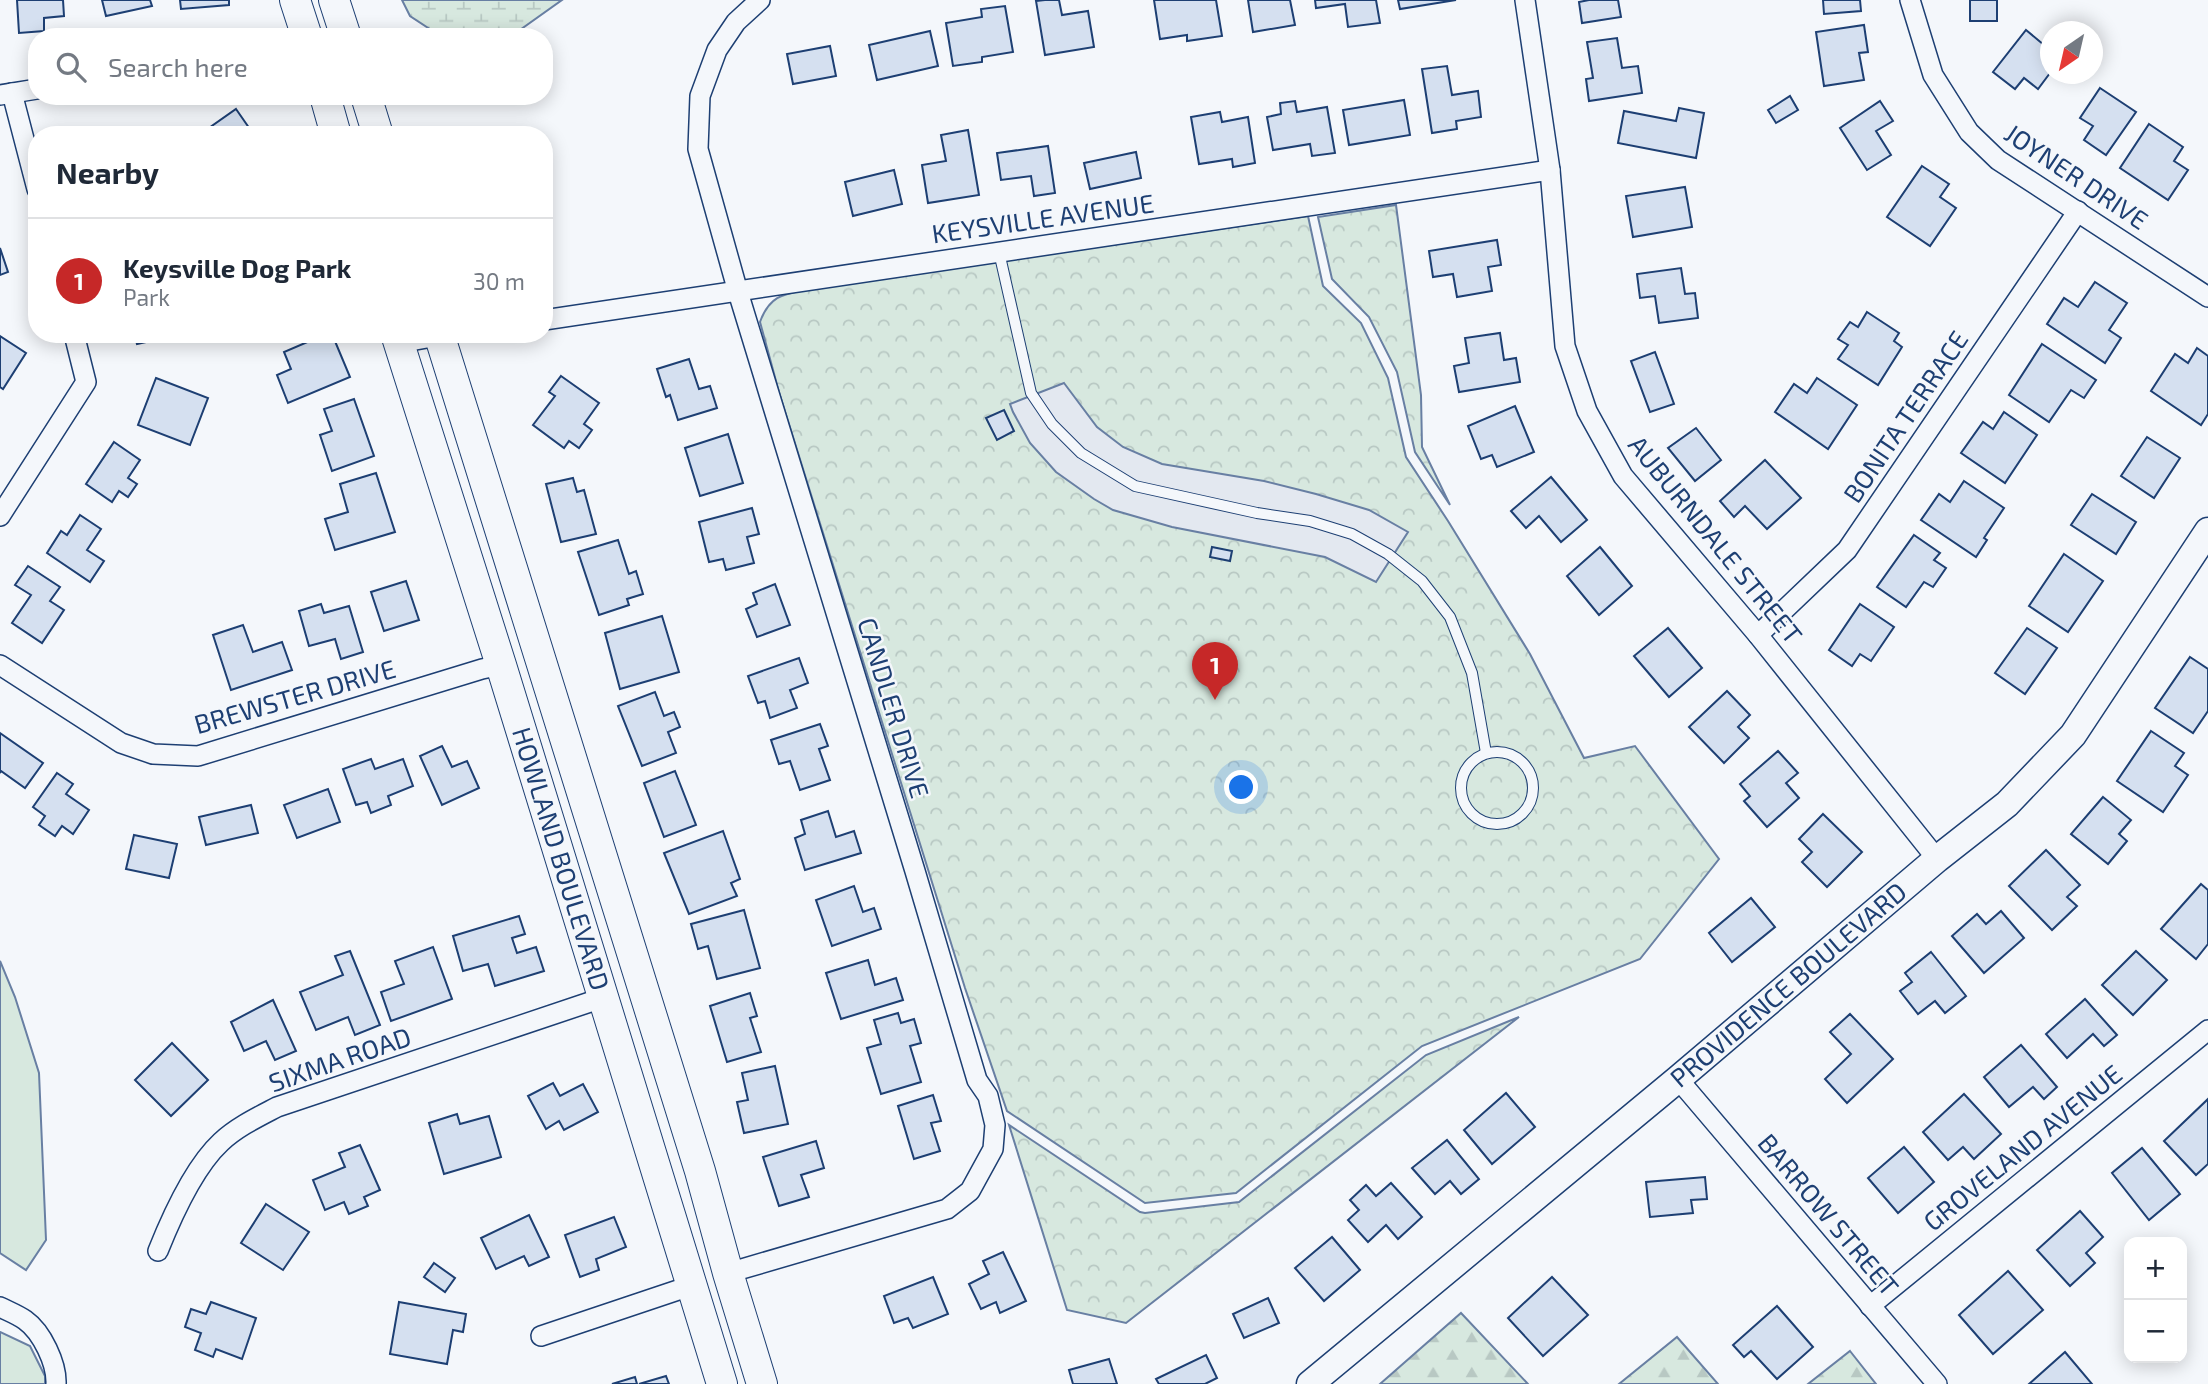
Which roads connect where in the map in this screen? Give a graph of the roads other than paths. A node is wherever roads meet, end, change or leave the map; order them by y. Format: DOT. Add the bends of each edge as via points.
graph roads {
  1 [pos="295,0"];
  2 [pos="334,0"];
  3 [pos="760,0"];
  4 [pos="1525,0"];
  5 [pos="1910,0"];
  6 [pos="304,28"];
  7 [pos="343,28"];
  8 [pos="28,90"];
  9 [pos="6,94"];
  10 [pos="328,105"];
  11 [pos="369,105"];
  12 [pos="333,126"];
  13 [pos="375,126"];
  14 [pos="28,161"];
  15 [pos="1550,170"];
  16 [pos="2078,211"];
  17 [pos="999,252"];
  18 [pos="738,292"];
  19 [pos="2208,297"];
  20 [pos="553,319"];
  21 [pos="76,343"];
  22 [pos="398,343"];
  23 [pos="445,343"];
  24 [pos="0,516"];
  25 [pos="2208,531"];
  26 [pos="1758,635"];
  27 [pos="501,665"];
  28 [pos="0,666"];
  29 [pos="1486,753"];
  30 [pos="1937,859"];
  31 [pos="602,998"];
  32 [pos="2208,1030"];
  33 [pos="1678,1079"];
  34 [pos="158,1251"];
  35 [pos="728,1273"];
  36 [pos="690,1286"];
  37 [pos="1870,1306"];
  38 [pos="0,1307"];
  39 [pos="541,1336"];
  40 [pos="1315,1383"];
  41 [pos="56,1384"];
  42 [pos="722,1384"];
  43 [pos="762,1384"];
  44 [pos="1937,1384"];
  1 -- 6 [label="main road"];
  2 -- 7 [label="main road"];
  3 -- 18 [label="street, CANDLER DRIVE" via="736,22 717,50 700,96 698,149"];
  4 -- 15 [label="street, AUBURNDALE STREET"];
  5 -- 16 [label="street, JOYNER DRIVE" via="1933,75 1969,132 1998,160"];
  8 -- 9 [label="street"];
  9 -- 14 [label="street"];
  10 -- 12 [label="main road"];
  11 -- 13 [label="main road"];
  15 -- 17 [label="street, KEYSVILLE AVENUE"];
  15 -- 26 [label="street, AUBURNDALE STREET" via="1565,346 1587,411 1623,476"];
  16 -- 19 [label="street, JOYNER DRIVE"];
  16 -- 26 [label="street, BONITA TERRACE" via="1847,550"];
  17 -- 18 [label="street, KEYSVILLE AVENUE"];
  17 -- 29 [label="lane" via="1031,393 1052,424 1081,453 1135,486 1310,522 1352,534 1388,554 1422,581 1450,617 1472,673"];
  18 -- 20 [label="street, KEYSVILLE AVENUE"];
  18 -- 35 [label="street, CANDLER DRIVE" via="976,1080 988,1097 995,1125 993,1149 970,1191 947,1209"];
  21 -- 24 [label="street" via="86,382"];
  22 -- 27 [label="main road, HOWLAND BOULEVARD"];
  23 -- 35 [label="main road, HOWLAND BOULEVARD"];
  25 -- 30 [label="main road, PROVIDENCE BOULEVARD" via="2073,735 2007,804"];
  26 -- 30 [label="street, AUBURNDALE STREET"];
  27 -- 28 [label="street, BREWSTER DRIVE" via="198,756 153,754 121,743"];
  27 -- 31 [label="main road, HOWLAND BOULEVARD"];
  29 -- 29 [label="lane" via="1466,767 1460,791 1470,813 1492,824 1504,824 1531,802 1532,778 1509,753"];
  30 -- 33 [label="main road, PROVIDENCE BOULEVARD"];
  31 -- 34 [label="street, SIXMA ROAD" via="277,1107 243,1126 220,1142 190,1183"];
  31 -- 36 [label="main road, HOWLAND BOULEVARD"];
  32 -- 37 [label="street, GROVELAND AVENUE"];
  33 -- 37 [label="street, BARROW STREET"];
  33 -- 40 [label="main road, PROVIDENCE BOULEVARD"];
  35 -- 43 [label="main road, HOWLAND BOULEVARD"];
  36 -- 39 [label="street"];
  36 -- 42 [label="main road, HOWLAND BOULEVARD"];
  37 -- 44 [label="street, BARROW STREET"];
  38 -- 41 [label="street" via="26,1320 37,1333 57,1372"];
}
